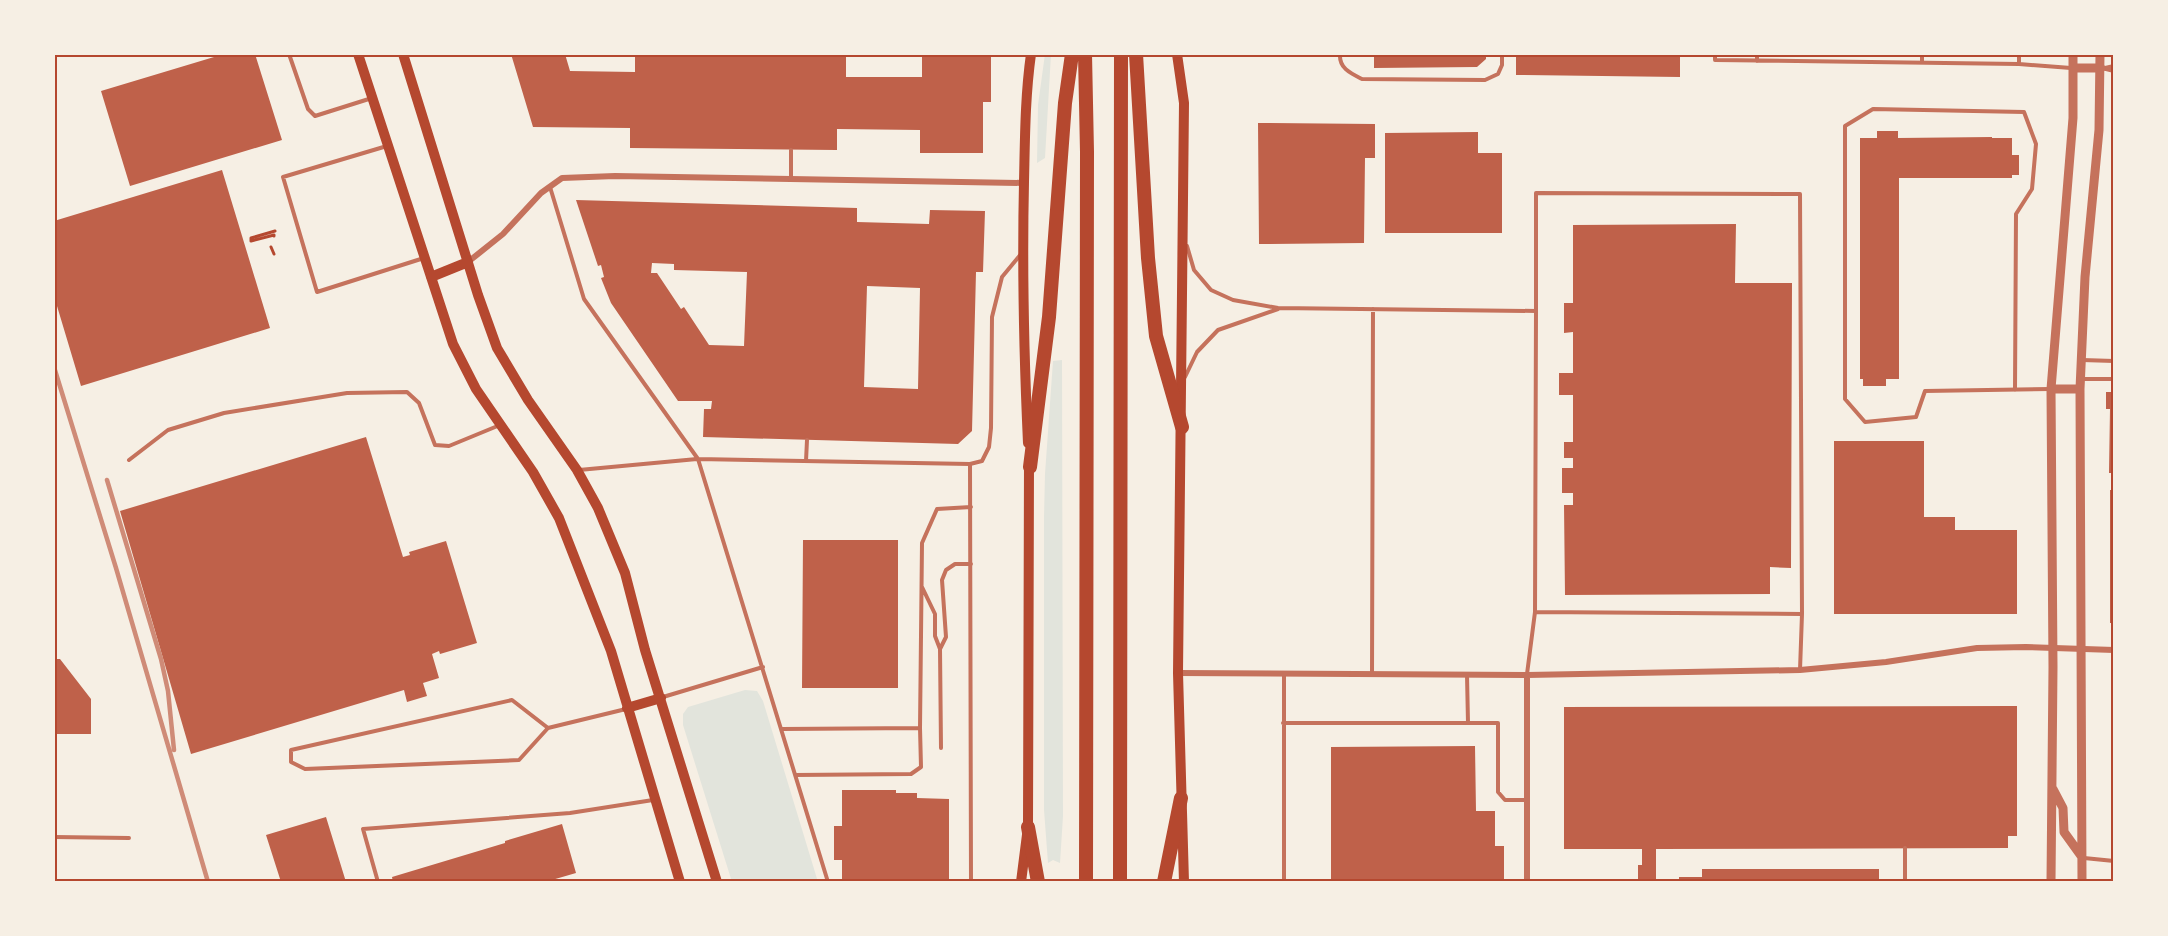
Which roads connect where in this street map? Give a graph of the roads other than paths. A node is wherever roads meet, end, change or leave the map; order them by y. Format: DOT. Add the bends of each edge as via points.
graph roads {
  1 [pos="289,54"];
  2 [pos="358,54"];
  3 [pos="403,54"];
  4 [pos="1032,54"];
  5 [pos="1072,54"];
  6 [pos="1085,54"];
  7 [pos="1121,54"];
  8 [pos="1136,54"];
  9 [pos="1177,54"];
  10 [pos="1340,54"];
  11 [pos="1502,54"];
  12 [pos="1715,54"];
  13 [pos="1757,54"];
  14 [pos="1922,54"];
  15 [pos="2019,54"];
  16 [pos="2073,54"];
  17 [pos="2100,54"];
  18 [pos="1757,61"];
  19 [pos="1922,63"];
  20 [pos="2019,64"];
  21 [pos="2114,66"];
  22 [pos="2074,68"];
  23 [pos="2101,68"];
  24 [pos="2114,71"];
  25 [pos="372,98"];
  26 [pos="388,146"];
  27 [pos="791,150"];
  28 [pos="790,180"];
  29 [pos="1024,183"];
  30 [pos="550,187"];
  31 [pos="1183,234"];
  32 [pos="1023,251"];
  33 [pos="425,258"];
  34 [pos="468,262"];
  35 [pos="431,277"];
  36 [pos="1278,308"];
  37 [pos="1373,309"];
  38 [pos="1536,311"];
  39 [pos="2081,360"];
  40 [pos="2114,361"];
  41 [pos="2114,379"];
  42 [pos="1182,383"];
  43 [pos="2080,384"];
  44 [pos="2051,389"];
  45 [pos="2015,390"];
  46 [pos="501,425"];
  47 [pos="1182,427"];
  48 [pos="807,440"];
  49 [pos="698,459"];
  50 [pos="129,460"];
  51 [pos="806,461"];
  52 [pos="970,464"];
  53 [pos="1030,467"];
  54 [pos="577,470"];
  55 [pos="970,507"];
  56 [pos="970,564"];
  57 [pos="922,586"];
  58 [pos="1535,612"];
  59 [pos="1802,614"];
  60 [pos="2053,648"];
  61 [pos="2082,649"];
  62 [pos="940,650"];
  63 [pos="2114,650"];
  64 [pos="763,667"];
  65 [pos="1800,670"];
  66 [pos="1178,672"];
  67 [pos="1284,673"];
  68 [pos="1372,674"];
  69 [pos="1467,675"];
  70 [pos="1527,675"];
  71 [pos="661,698"];
  72 [pos="627,708"];
  73 [pos="1284,723"];
  74 [pos="1468,723"];
  75 [pos="548,728"];
  76 [pos="920,728"];
  77 [pos="782,729"];
  78 [pos="940,748"];
  79 [pos="795,775"];
  80 [pos="2052,786"];
  81 [pos="1181,798"];
  82 [pos="655,800"];
  83 [pos="1527,800"];
  84 [pos="1028,827"];
  85 [pos="54,837"];
  86 [pos="129,838"];
  87 [pos="1905,848"];
  88 [pos="2083,858"];
  89 [pos="2114,861"];
  90 [pos="378,882"];
  91 [pos="680,882"];
  92 [pos="717,882"];
  93 [pos="828,882"];
  94 [pos="970,882"];
  95 [pos="1021,882"];
  96 [pos="1038,882"];
  97 [pos="1086,882"];
  98 [pos="1120,882"];
  99 [pos="1164,882"];
  100 [pos="1184,882"];
  101 [pos="1284,882"];
  102 [pos="1527,882"];
  103 [pos="1905,882"];
  104 [pos="2051,882"];
  105 [pos="2082,882"];
  1 -- 25 [label="lane" via="308,109 315,116"];
  2 -- 25 [label="main road"];
  3 -- 34 [label="main road"];
  4 -- 29 [label="main road" via="1026,88"];
  5 -- 53 [label="highway" via="1049,316"];
  6 -- 97 [label="highway"];
  7 -- 98 [label="highway"];
  8 -- 47 [label="highway" via="1156,336"];
  9 -- 31 [label="main road" via="1184,103"];
  10 -- 11 [label="lane" via="1347,71 1362,79 1474,80 1498,74"];
  12 -- 18 [label="lane" via="1715,60"];
  13 -- 18 [label="lane"];
  14 -- 19 [label="lane"];
  15 -- 20 [label="lane"];
  16 -- 22 [label="street"];
  17 -- 23 [label="street"];
  18 -- 19 [label="lane"];
  19 -- 20 [label="lane"];
  20 -- 22 [label="lane"];
  21 -- 23 [label="lane"];
  22 -- 23 [label="street"];
  22 -- 44 [label="street"];
  23 -- 24 [label="lane"];
  23 -- 39 [label="street"];
  25 -- 26 [label="main road"];
  26 -- 33 [label="main road"];
  26 -- 33 [label="lane" via="283,177 317,292"];
  27 -- 28 [label="lane"];
  28 -- 29 [label="street"];
  28 -- 30 [label="street" via="615,176 562,178"];
  29 -- 32 [label="main road"];
  30 -- 34 [label="street"];
  30 -- 49 [label="lane" via="584,299"];
  31 -- 36 [label="lane" via="1194,270 1211,290 1233,300"];
  31 -- 42 [label="main road"];
  32 -- 52 [label="lane" via="1002,277 992,317 989,447 982,461"];
  32 -- 53 [label="main road"];
  33 -- 35 [label="main road"];
  34 -- 35 [label="main road"];
  34 -- 54 [label="main road" via="497,348"];
  35 -- 46 [label="main road" via="453,345"];
  36 -- 37 [label="lane"];
  36 -- 42 [label="lane" via="1218,330 1197,352"];
  37 -- 38 [label="lane"];
  37 -- 68 [label="lane"];
  38 -- 58 [label="lane"];
  38 -- 59 [label="lane" via="1536,193 1800,194"];
  39 -- 40 [label="lane"];
  39 -- 43 [label="street"];
  41 -- 43 [label="lane"];
  42 -- 47 [label="main road"];
  43 -- 44 [label="street"];
  43 -- 61 [label="street"];
  44 -- 45 [label="lane"];
  44 -- 60 [label="street"];
  45 -- 45 [label="lane" via="1925,391 1916,417 1865,422 1845,399 1845,126 1873,109 2024,112 2036,144 2032,189 2016,214"];
  46 -- 50 [label="lane" via="442,447 435,444 419,403 406,392 347,393 224,413 168,430"];
  46 -- 72 [label="main road" via="559,518 611,651"];
  47 -- 66 [label="main road"];
  48 -- 51 [label="lane"];
  49 -- 51 [label="lane"];
  49 -- 54 [label="lane"];
  49 -- 64 [label="lane"];
  51 -- 52 [label="lane"];
  52 -- 55 [label="lane"];
  53 -- 84 [label="main road"];
  54 -- 71 [label="main road" via="625,573"];
  55 -- 56 [label="lane"];
  55 -- 57 [label="lane" via="937,509 922,543"];
  56 -- 62 [label="lane" via="955,564 946,570 942,580 946,637"];
  56 -- 94 [label="lane"];
  57 -- 62 [label="lane" via="935,614 935,636"];
  57 -- 76 [label="lane"];
  58 -- 59 [label="lane"];
  58 -- 70 [label="lane"];
  59 -- 65 [label="lane"];
  60 -- 61 [label="street"];
  60 -- 65 [label="street" via="1977,648"];
  60 -- 80 [label="street"];
  61 -- 63 [label="street"];
  61 -- 88 [label="street"];
  62 -- 78 [label="lane"];
  64 -- 71 [label="lane"];
  64 -- 77 [label="lane"];
  65 -- 70 [label="street"];
  66 -- 67 [label="street"];
  66 -- 81 [label="main road"];
  67 -- 68 [label="street"];
  67 -- 73 [label="lane"];
  68 -- 69 [label="street"];
  69 -- 70 [label="street"];
  69 -- 74 [label="lane"];
  70 -- 83 [label="street"];
  71 -- 72 [label="main road"];
  71 -- 92 [label="main road"];
  72 -- 75 [label="lane"];
  72 -- 82 [label="main road"];
  73 -- 74 [label="lane"];
  73 -- 101 [label="lane"];
  74 -- 83 [label="lane" via="1498,723 1498,792 1505,800"];
  75 -- 75 [label="lane" via="512,700 291,750 291,762 305,769 519,760"];
  76 -- 77 [label="lane"];
  76 -- 79 [label="lane" via="921,767 911,774"];
  77 -- 79 [label="lane"];
  79 -- 93 [label="lane"];
  80 -- 88 [label="street" via="2063,808 2064,832"];
  80 -- 104 [label="street"];
  81 -- 99 [label="highway"];
  81 -- 100 [label="main road"];
  82 -- 90 [label="lane" via="570,813 363,829"];
  82 -- 91 [label="main road"];
  83 -- 102 [label="street"];
  84 -- 95 [label="main road"];
  84 -- 96 [label="highway"];
  85 -- 86 [label="lane"];
  87 -- 103 [label="lane"];
  88 -- 89 [label="lane"];
  88 -- 105 [label="street"];
}
